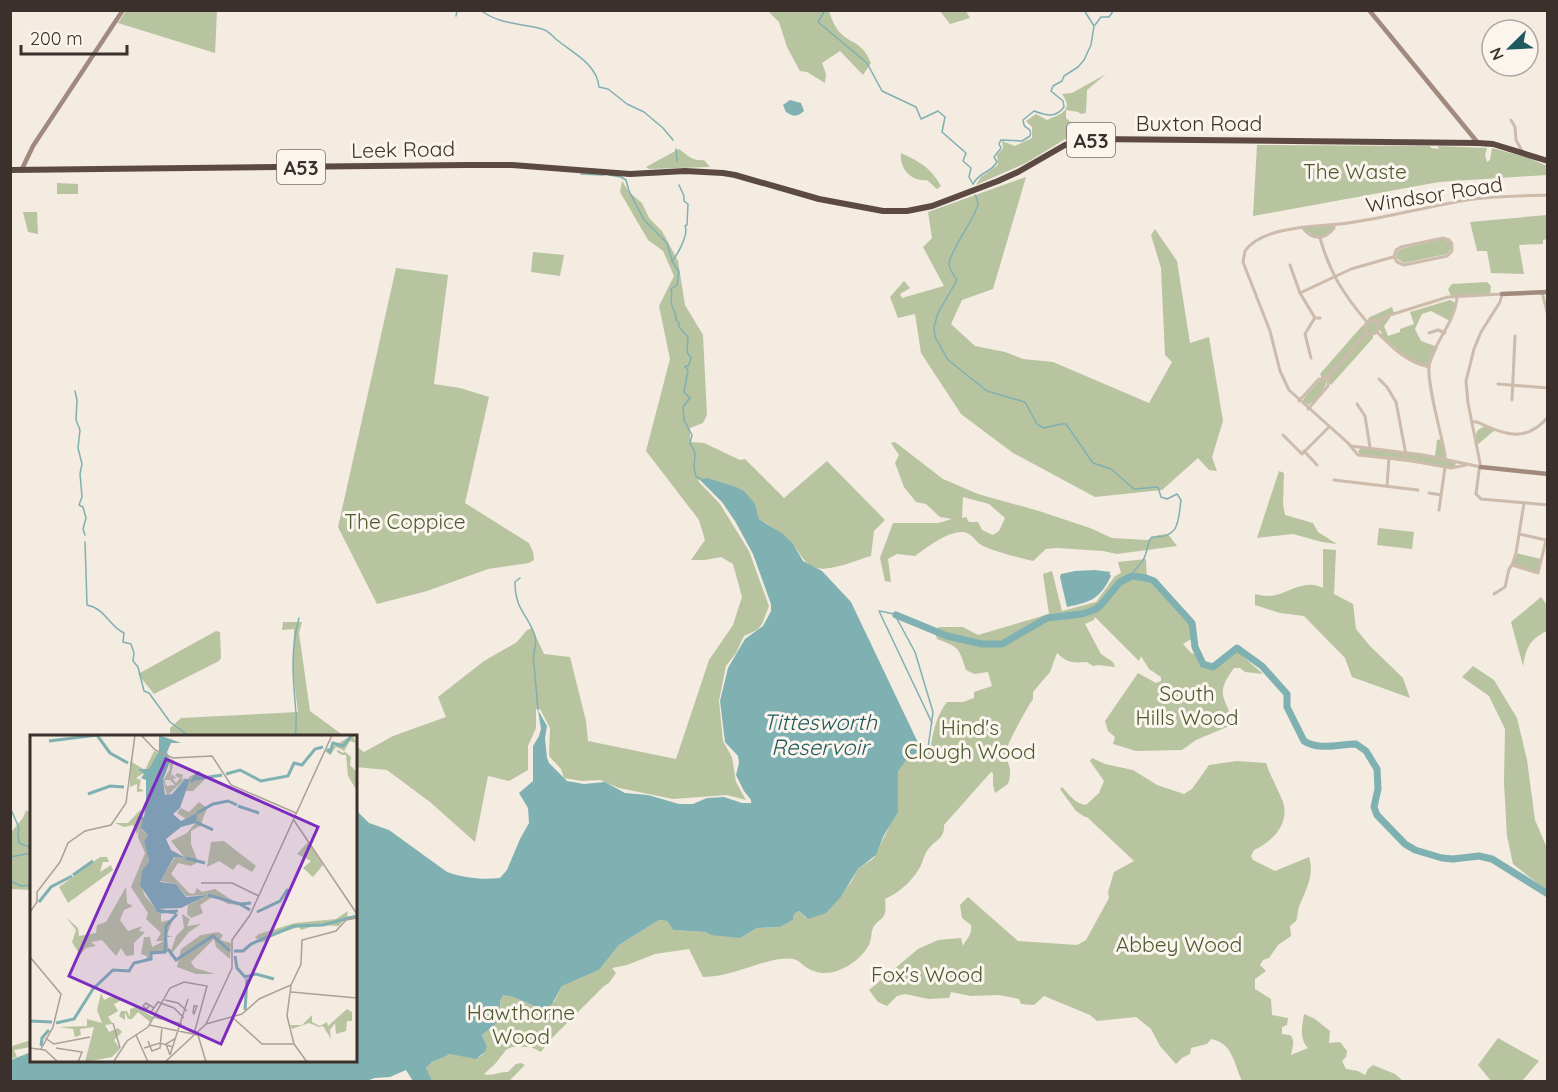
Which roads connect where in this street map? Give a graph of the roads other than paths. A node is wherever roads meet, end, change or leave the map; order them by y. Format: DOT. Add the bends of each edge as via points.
graph roads {
  1 [pos="123,10"];
  2 [pos="1369,10"];
  3 [pos="1511,120"];
  4 [pos="1470,134"];
  5 [pos="1469,143"];
  6 [pos="1478,143"];
  7 [pos="1523,153"];
  8 [pos="1548,161"];
  9 [pos="22,169"];
  10 [pos="10,170"];
  11 [pos="723,173"];
  12 [pos="1548,195"];
  13 [pos="1334,225"];
  14 [pos="1302,227"];
  15 [pos="1320,238"];
  16 [pos="1394,257"];
  17 [pos="1290,265"];
  18 [pos="1334,277"];
  19 [pos="1545,292"];
  20 [pos="1300,293"];
  21 [pos="1502,294"];
  22 [pos="1457,296"];
  23 [pos="1548,316"];
  24 [pos="1315,318"];
  25 [pos="1320,318"];
  26 [pos="1367,322"];
  27 [pos="1377,322"];
  28 [pos="1431,331"];
  29 [pos="1367,332"];
  30 [pos="1377,332"];
  31 [pos="1445,333"];
  32 [pos="1515,336"];
  33 [pos="1311,358"];
  34 [pos="1429,367"];
  35 [pos="1328,378"];
  36 [pos="1379,379"];
  37 [pos="1498,384"];
  38 [pos="1513,385"];
  39 [pos="1548,388"];
  40 [pos="1512,400"];
  41 [pos="1299,401"];
  42 [pos="1357,404"];
  43 [pos="1308,409"];
  44 [pos="1548,417"];
  45 [pos="1472,422"];
  46 [pos="1329,427"];
  47 [pos="1283,435"];
  48 [pos="1350,446"];
  49 [pos="1362,447"];
  50 [pos="1370,448"];
  51 [pos="1304,451"];
  52 [pos="1406,452"];
  53 [pos="1361,456"];
  54 [pos="1389,458"];
  55 [pos="1444,458"];
  56 [pos="1407,460"];
  57 [pos="1455,461"];
  58 [pos="1317,465"];
  59 [pos="1466,465"];
  60 [pos="1445,467"];
  61 [pos="1480,467"];
  62 [pos="1454,468"];
  63 [pos="1548,474"];
  64 [pos="1334,480"];
  65 [pos="1387,486"];
  66 [pos="1418,490"];
  67 [pos="1429,493"];
  68 [pos="1441,495"];
  69 [pos="1524,503"];
  70 [pos="1548,505"];
  71 [pos="1439,510"];
  72 [pos="1519,534"];
  73 [pos="1512,565"];
  74 [pos="1494,594"];
  1 -- 9 [label="street" via="33,146"];
  2 -- 4 [label="street"];
  3 -- 7 [label="street"];
  4 -- 5 [label="street"];
  4 -- 6 [label="street"];
  5 -- 6 [label="highway, Buxton Road / A53"];
  5 -- 11 [label="highway, Buxton Road / A53" via="1077,141 998,181 932,206 907,211 819,200"];
  6 -- 7 [label="highway, Buxton Road / A53"];
  7 -- 8 [label="highway, Buxton Road / A53"];
  9 -- 10 [label="highway, Leek Road / A53"];
  9 -- 11 [label="highway, Leek Road / A53" via="489,165 630,174"];
  12 -- 13 [label="street, Windsor Road" via="1475,199"];
  13 -- 14 [label="street, Windsor Road"];
  13 -- 15 [label="street" via="1330,233"];
  14 -- 15 [label="street" via="1308,235"];
  14 -- 41 [label="street, Windsor Road" via="1255,241 1245,251 1243,262 1270,331 1281,375"];
  15 -- 18 [label="street"];
  16 -- 16 [label="street" via="1404,265 1448,256 1453,248 1449,240 1436,239 1401,247"];
  16 -- 18 [label="street"];
  17 -- 20 [label="street"];
  18 -- 20 [label="street"];
  18 -- 26 [label="street"];
  19 -- 21 [label="street"];
  19 -- 23 [label="street"];
  20 -- 24 [label="street"];
  21 -- 22 [label="street"];
  21 -- 45 [label="street" via="1468,370 1466,391"];
  22 -- 27 [label="street"];
  22 -- 31 [label="street"];
  24 -- 25 [label="street"];
  24 -- 33 [label="street" via="1305,334"];
  26 -- 27 [label="street"];
  26 -- 29 [label="street"];
  27 -- 30 [label="street"];
  28 -- 31 [label="street"];
  29 -- 30 [label="street"];
  29 -- 35 [label="street"];
  30 -- 34 [label="street" via="1404,357"];
  31 -- 34 [label="street"];
  32 -- 38 [label="street"];
  34 -- 55 [label="street"];
  35 -- 41 [label="street" via="1319,379"];
  35 -- 43 [label="street" via="1328,386"];
  36 -- 52 [label="street" via="1394,396"];
  37 -- 38 [label="street"];
  38 -- 39 [label="street"];
  38 -- 40 [label="street"];
  41 -- 43 [label="street"];
  42 -- 50 [label="street" via="1365,416"];
  43 -- 46 [label="street"];
  44 -- 45 [label="street" via="1533,430 1517,435"];
  45 -- 61 [label="street"];
  46 -- 48 [label="street"];
  46 -- 51 [label="street"];
  47 -- 51 [label="street" via="1302,454"];
  48 -- 49 [label="street"];
  48 -- 53 [label="street"];
  49 -- 50 [label="street"];
  49 -- 53 [label="street" via="1358,452"];
  50 -- 52 [label="street"];
  51 -- 58 [label="street"];
  52 -- 55 [label="street"];
  52 -- 56 [label="street"];
  53 -- 54 [label="street"];
  54 -- 56 [label="street"];
  54 -- 65 [label="street"];
  55 -- 57 [label="street"];
  56 -- 60 [label="street"];
  57 -- 59 [label="street"];
  57 -- 62 [label="street"];
  59 -- 61 [label="street"];
  59 -- 62 [label="street"];
  60 -- 62 [label="street"];
  60 -- 68 [label="street"];
  61 -- 63 [label="street"];
  61 -- 69 [label="street" via="1478,497"];
  64 -- 65 [label="street"];
  65 -- 66 [label="street"];
  67 -- 68 [label="street"];
  68 -- 71 [label="street"];
  69 -- 70 [label="street"];
  69 -- 72 [label="street"];
  72 -- 73 [label="street"];
  72 -- 73 [label="street" via="1546,540 1538,573"];
  73 -- 74 [label="street" via="1506,586"];
}
